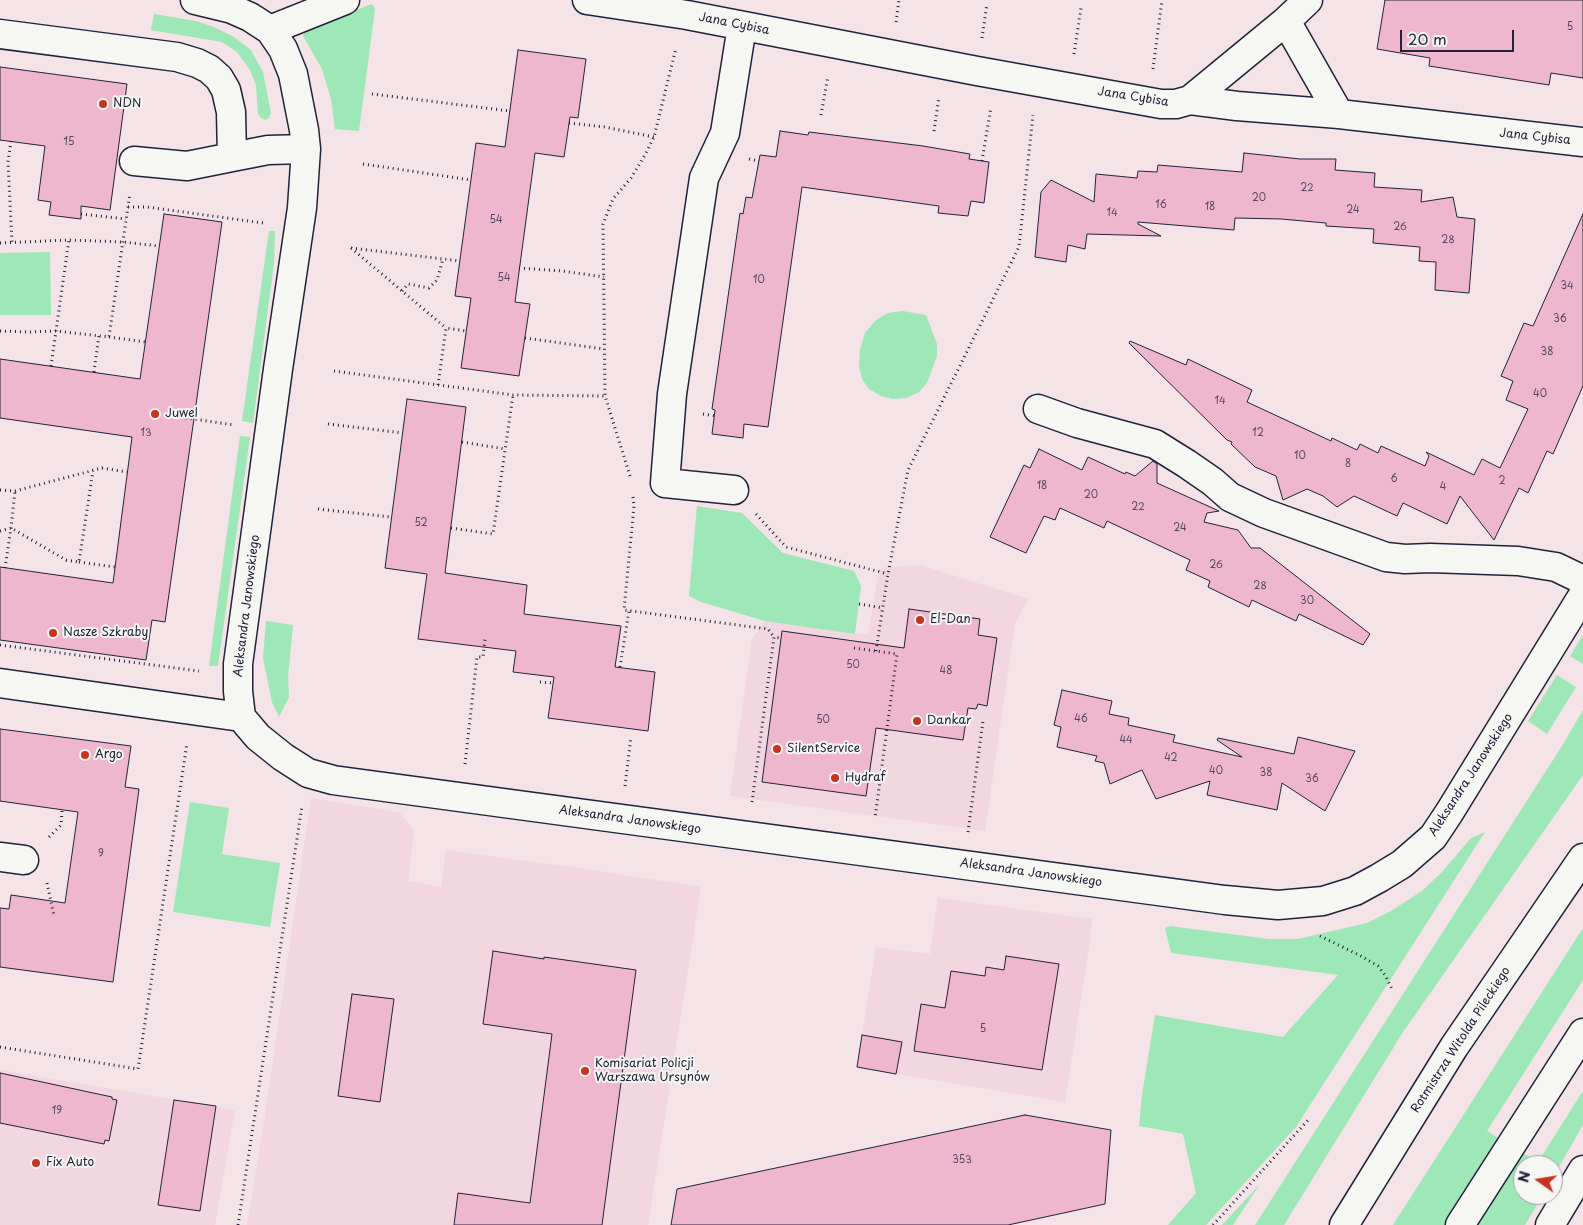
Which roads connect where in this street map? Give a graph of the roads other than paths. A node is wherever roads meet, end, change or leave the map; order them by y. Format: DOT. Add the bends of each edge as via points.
graph roads {
  1 [pos="195,0"];
  2 [pos="345,0"];
  3 [pos="587,0"];
  4 [pos="1308,0"];
  5 [pos="1286,21"];
  6 [pos="742,26"];
  7 [pos="270,30"];
  8 [pos="0,34"];
  9 [pos="1190,100"];
  10 [pos="1339,114"];
  11 [pos="1583,142"];
  12 [pos="306,149"];
  13 [pos="232,157"];
  14 [pos="134,161"];
  15 [pos="1038,409"];
  16 [pos="734,490"];
  17 [pos="1583,580"];
  18 [pos="1583,595"];
  19 [pos="0,683"];
  20 [pos="242,717"];
  21 [pos="1583,858"];
  22 [pos="1583,1033"];
  23 [pos="1583,1170"];
  24 [pos="1344,1225"];
  25 [pos="1460,1225"];
  26 [pos="1550,1225"];
  1 -- 7 [label="street" via="232,9"];
  2 -- 7 [label="street"];
  3 -- 6 [label="street, Jana Cybisa"];
  4 -- 5 [label="street"];
  5 -- 9 [label="street"];
  5 -- 10 [label="street"];
  6 -- 9 [label="street, Jana Cybisa" via="1149,102 1176,104"];
  6 -- 16 [label="street" via="725,133 704,178 672,394 665,483"];
  7 -- 12 [label="street, Aleksandra Janowskiego" via="284,50 293,74"];
  8 -- 13 [label="street" via="197,62 209,69 226,90 231,112"];
  9 -- 10 [label="street, Jana Cybisa"];
  10 -- 11 [label="street, Jana Cybisa"];
  12 -- 13 [label="street" via="268,150"];
  12 -- 20 [label="street, Aleksandra Janowskiego" via="302,208 238,664"];
  13 -- 14 [label="street" via="187,166"];
  15 -- 17 [label="street" via="1155,444 1194,468 1230,497 1264,513 1386,557 1518,562 1556,567"];
  18 -- 20 [label="street, Aleksandra Janowskiego" via="1433,837 1402,864 1379,878 1355,891 1323,901 1278,905 1225,900 333,780 308,773 283,757 258,737"];
  19 -- 20 [label="street"];
  21 -- 24 [label="street, Rotmistrza Witolda Pileckiego" via="1454,1047"];
  22 -- 25 [label="street"];
  23 -- 26 [label="street"];
}
